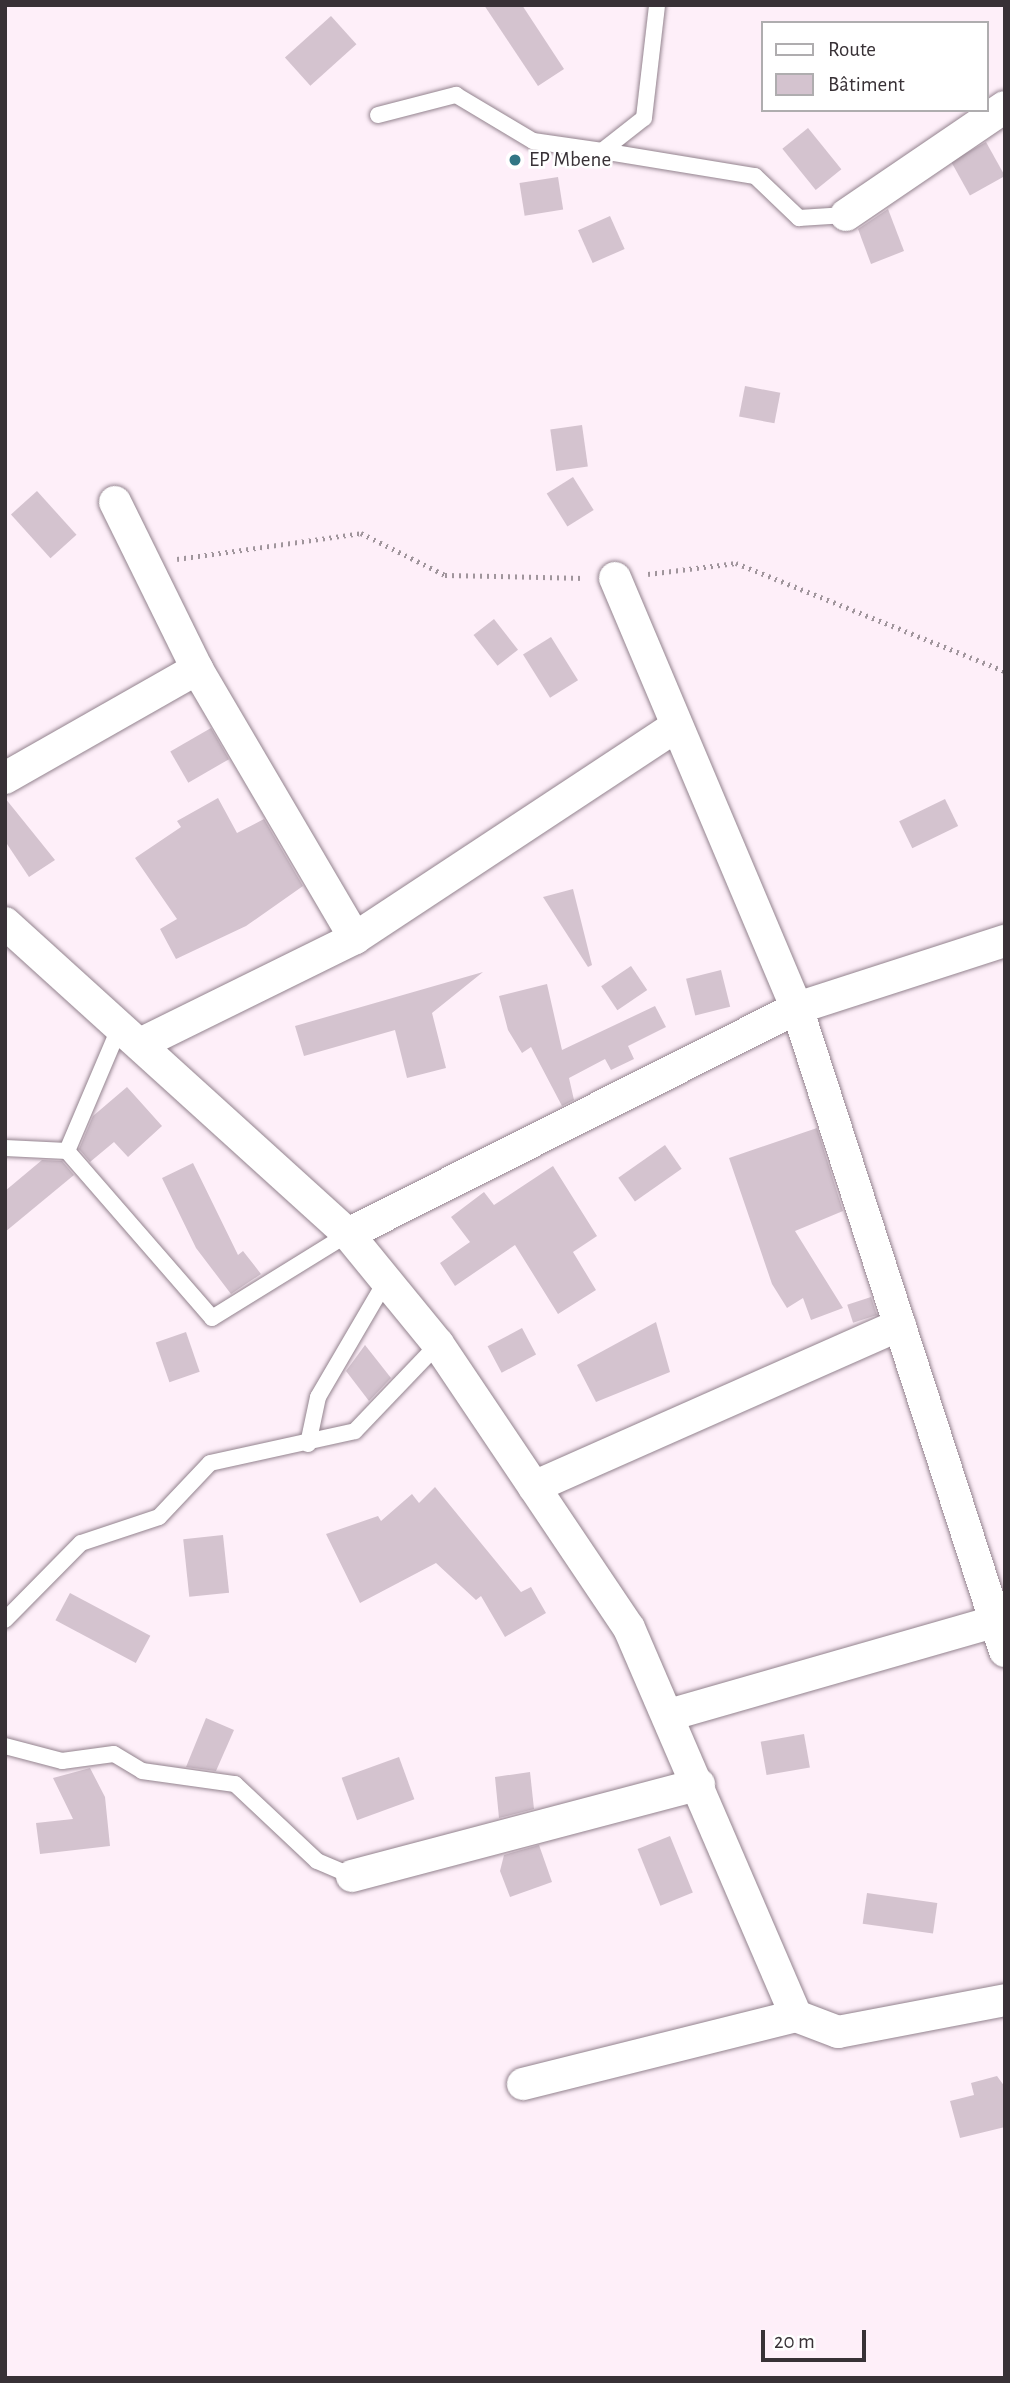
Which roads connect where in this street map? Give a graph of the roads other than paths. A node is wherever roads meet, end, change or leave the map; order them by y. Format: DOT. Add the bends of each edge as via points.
graph roads {
  1 [pos="657,5"];
  2 [pos="1005,107"];
  3 [pos="378,115"];
  4 [pos="602,151"];
  5 [pos="846,215"];
  6 [pos="115,502"];
  7 [pos="615,578"];
  8 [pos="197,669"];
  9 [pos="674,728"];
  10 [pos="5,778"];
  11 [pos="5,923"];
  12 [pos="355,938"];
  13 [pos="1005,942"];
  14 [pos="797,1008"];
  15 [pos="130,1035"];
  16 [pos="5,1148"];
  17 [pos="67,1150"];
  18 [pos="348,1234"];
  19 [pos="387,1279"];
  20 [pos="901,1325"];
  21 [pos="438,1344"];
  22 [pos="308,1444"];
  23 [pos="534,1487"];
  24 [pos="5,1620"];
  25 [pos="997,1621"];
  26 [pos="1005,1651"];
  27 [pos="669,1716"];
  28 [pos="5,1746"];
  29 [pos="699,1784"];
  30 [pos="352,1876"];
  31 [pos="1005,2000"];
  32 [pos="796,2016"];
  33 [pos="523,2084"];
  1 -- 4 [label="lane" via="644,118"];
  2 -- 5 [label="street"];
  3 -- 4 [label="lane" via="456,95 533,141"];
  4 -- 5 [label="lane" via="755,176 799,218"];
  6 -- 8 [label="street"];
  7 -- 9 [label="street"];
  8 -- 10 [label="street"];
  8 -- 12 [label="street"];
  9 -- 12 [label="street"];
  9 -- 14 [label="street"];
  11 -- 15 [label="street"];
  12 -- 15 [label="street"];
  13 -- 14 [label="street"];
  14 -- 18 [label="street"];
  14 -- 20 [label="street"];
  15 -- 17 [label="lane"];
  15 -- 18 [label="street"];
  16 -- 17 [label="lane"];
  17 -- 18 [label="lane" via="212,1318"];
  18 -- 19 [label="street"];
  19 -- 21 [label="street"];
  19 -- 22 [label="lane" via="318,1397"];
  20 -- 23 [label="street"];
  20 -- 25 [label="street"];
  21 -- 22 [label="lane" via="355,1432"];
  21 -- 23 [label="street"];
  22 -- 24 [label="lane" via="210,1463 159,1517 81,1543"];
  23 -- 27 [label="street" via="629,1628"];
  25 -- 26 [label="street"];
  25 -- 27 [label="street"];
  27 -- 29 [label="street"];
  28 -- 30 [label="lane" via="62,1761 114,1754 142,1772 235,1784 317,1861"];
  29 -- 30 [label="street"];
  29 -- 32 [label="street"];
  31 -- 32 [label="street" via="838,2032"];
  32 -- 33 [label="street"];
}
